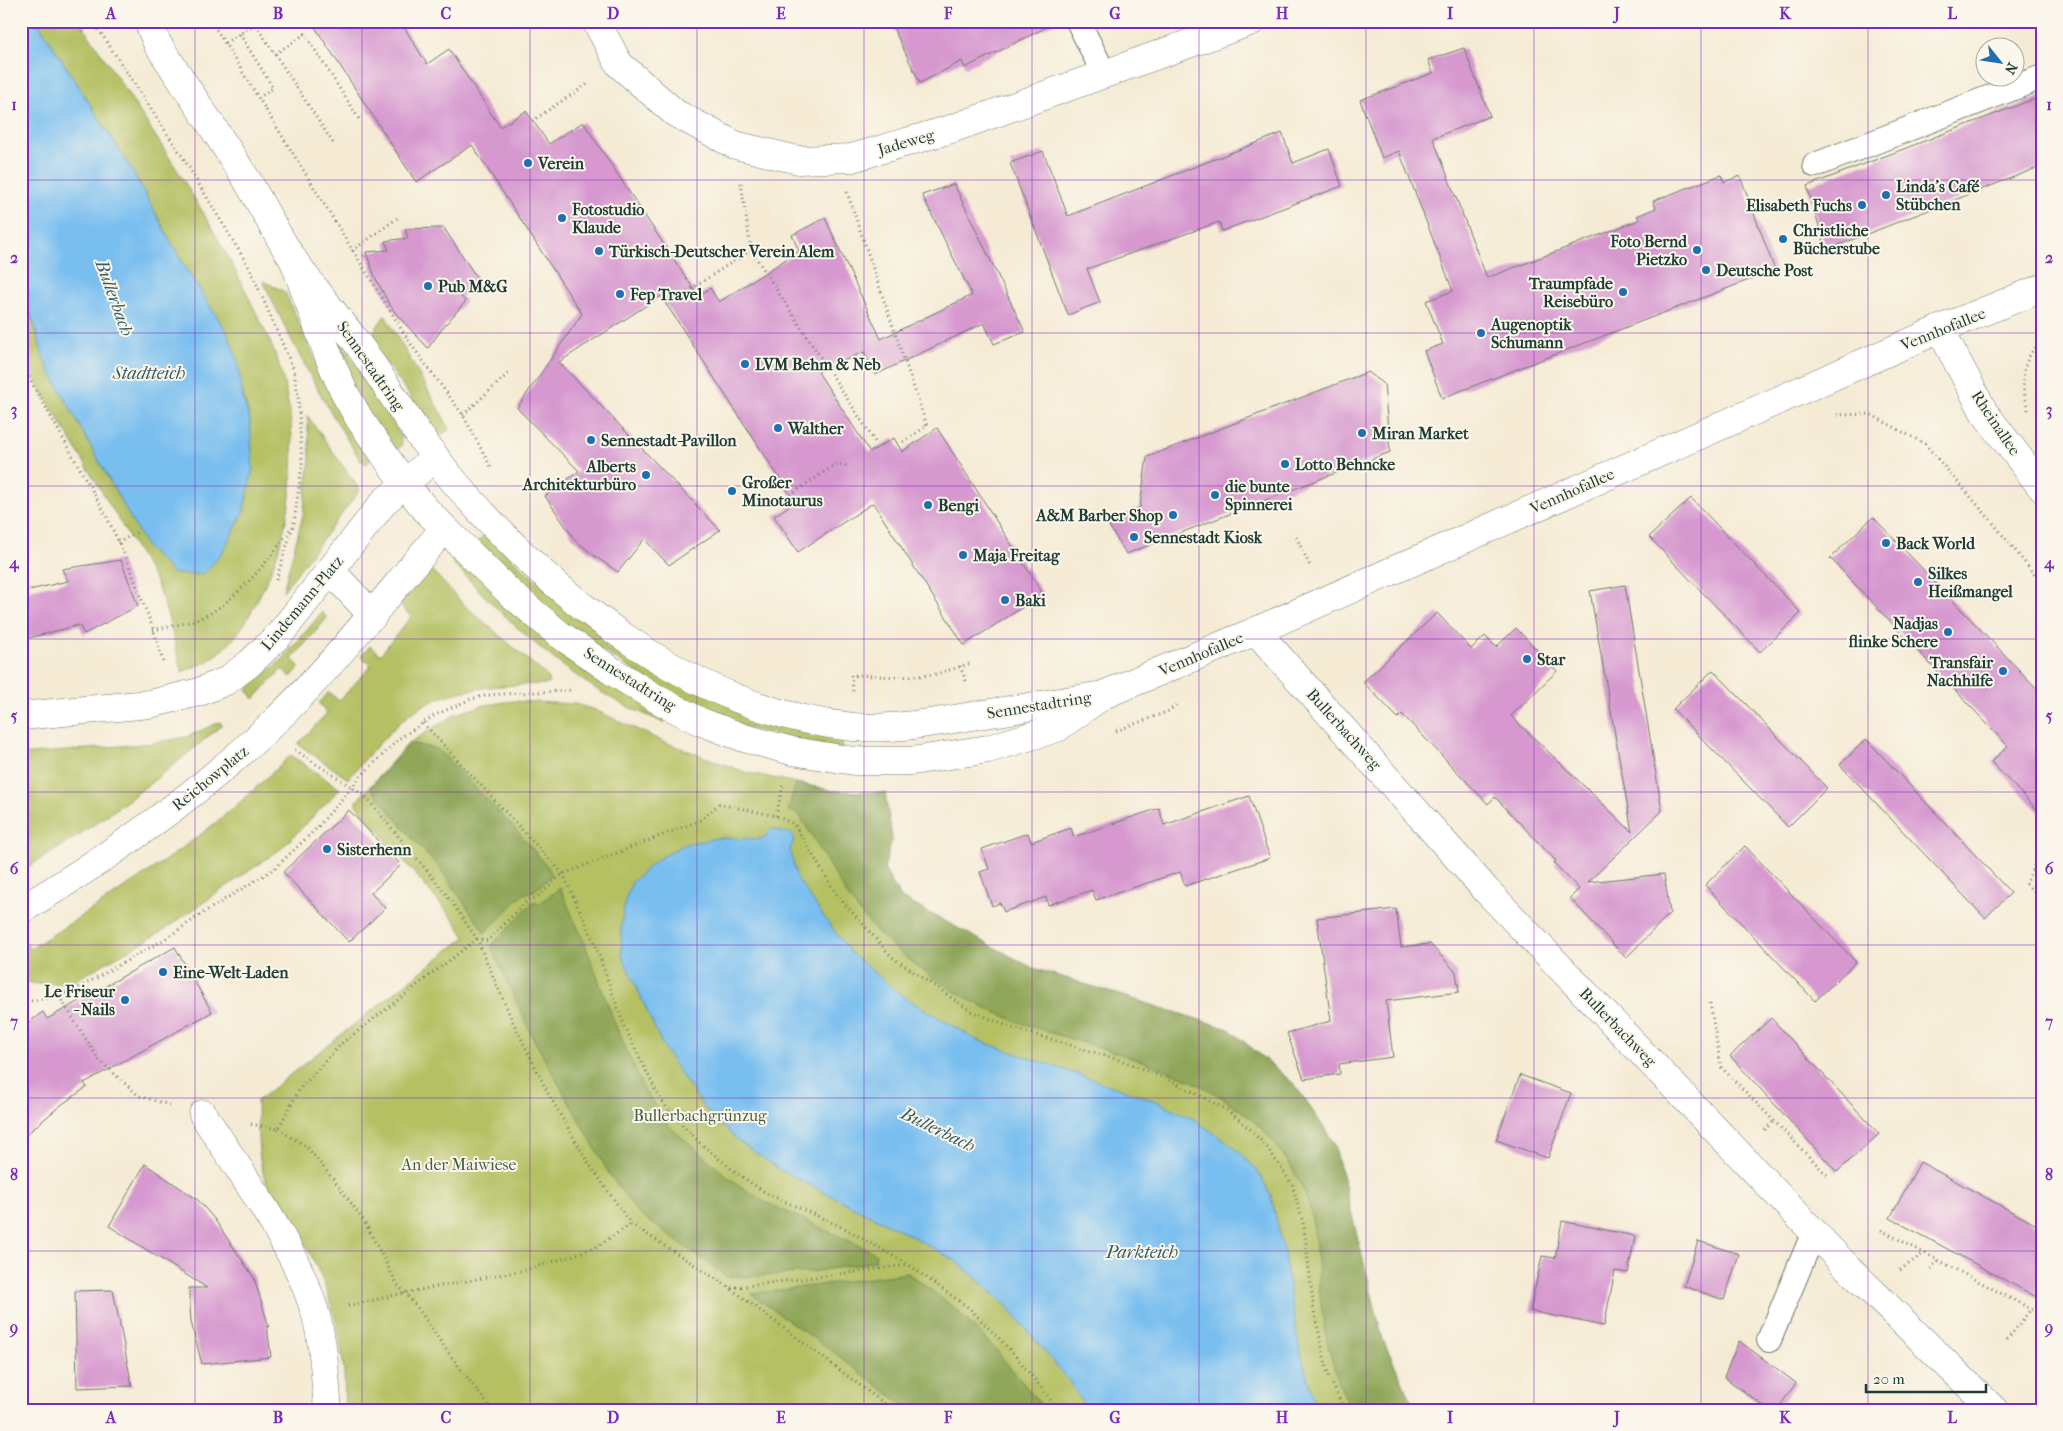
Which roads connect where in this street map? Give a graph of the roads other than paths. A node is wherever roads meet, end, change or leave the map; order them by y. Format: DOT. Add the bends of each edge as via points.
graph roads {
  1 [pos="135,21"];
  2 [pos="596,21"];
  3 [pos="1078,21"];
  4 [pos="1252,21"];
  5 [pos="152,32"];
  6 [pos="1104,74"];
  7 [pos="2042,78"];
  8 [pos="1815,165"];
  9 [pos="294,261"];
  10 [pos="2042,288"];
  11 [pos="1940,329"];
  12 [pos="435,457"];
  13 [pos="404,483"];
  14 [pos="2042,488"];
  15 [pos="444,529"];
  16 [pos="330,571"];
  17 [pos="372,616"];
  18 [pos="1256,631"];
  19 [pos="1103,694"];
  20 [pos="21,716"];
  21 [pos="21,910"];
  22 [pos="203,1114"];
  23 [pos="1814,1232"];
  24 [pos="1769,1340"];
  25 [pos="328,1410"];
  26 [pos="1994,1410"];
  1 -- 5 [label="street, Sennestadtring"];
  2 -- 6 [label="street, Jadeweg" via="619,64 675,113 735,145 798,160 852,158 951,129"];
  3 -- 6 [label="lane"];
  4 -- 6 [label="street, Jadeweg"];
  5 -- 9 [label="street, Sennestadtring"];
  7 -- 8 [label="lane"];
  9 -- 12 [label="street, Sennestadtring" via="361,349"];
  9 -- 13 [label="street, Sennestadtring" via="344,392"];
  10 -- 11 [label="street, Vennhofallee"];
  11 -- 14 [label="street, Rheinallee" via="1984,412"];
  11 -- 18 [label="street, Vennhofallee"];
  12 -- 13 [label="street, Lindemann-Platz"];
  12 -- 19 [label="street, Sennestadtring" via="483,514 535,567 580,604 673,668 752,705 854,727 912,726"];
  13 -- 15 [label="street, Sennestadtring"];
  13 -- 16 [label="street, Lindemann-Platz" via="384,502"];
  15 -- 17 [label="street, Reichowplatz"];
  15 -- 19 [label="street, Sennestadtring" via="510,593 559,634 612,671 699,721 792,751 854,760 912,761 988,749 1057,728"];
  16 -- 17 [label="street"];
  16 -- 20 [label="street, Lindemann-Platz" via="279,635 226,681 199,692 150,704"];
  17 -- 21 [label="street, Reichowplatz" via="326,670 216,776 90,868"];
  18 -- 19 [label="street, Vennhofallee"];
  18 -- 23 [label="street, Bullerbachweg" via="1487,891"];
  22 -- 25 [label="street" via="273,1224 298,1270 316,1314"];
  23 -- 24 [label="lane"];
  23 -- 26 [label="street, Bullerbachweg"];
}
